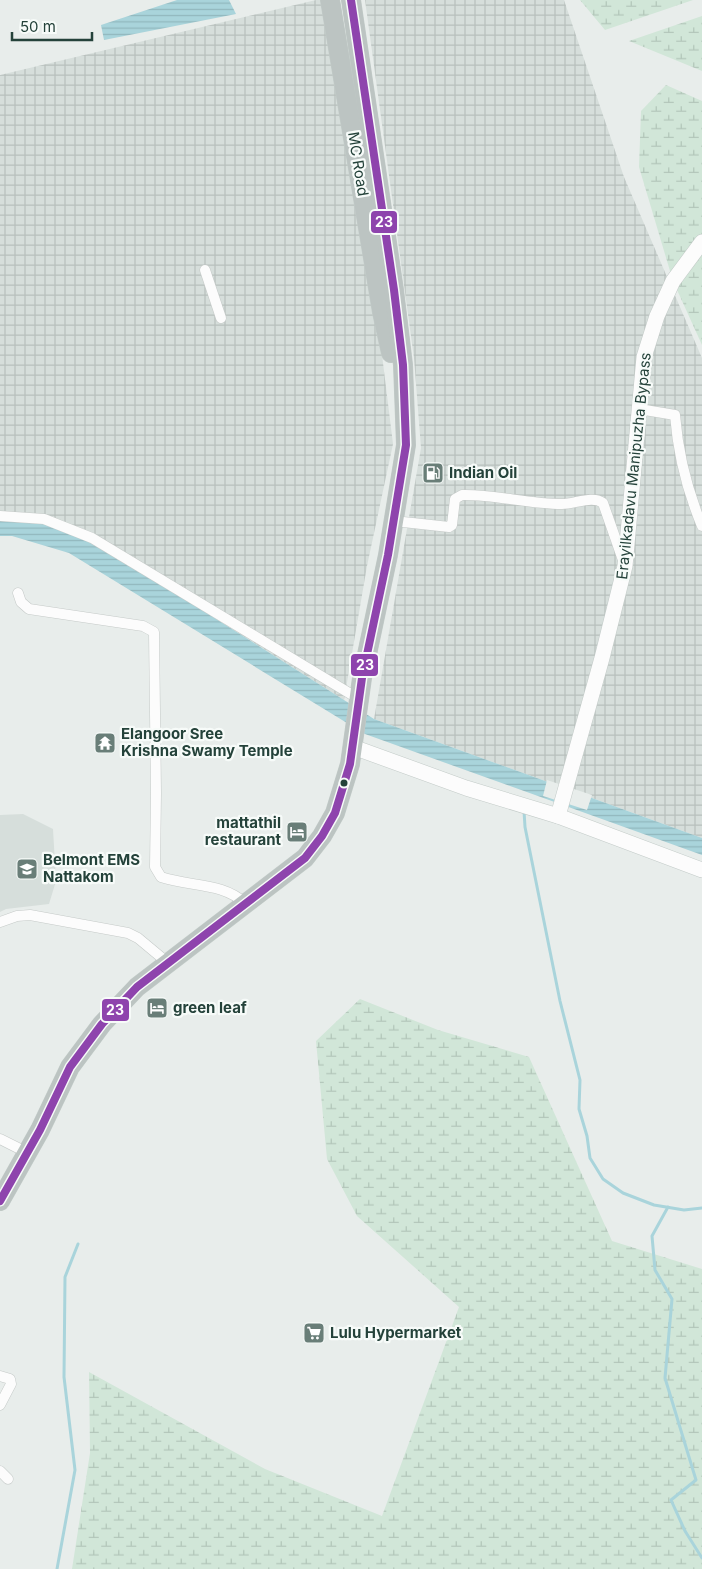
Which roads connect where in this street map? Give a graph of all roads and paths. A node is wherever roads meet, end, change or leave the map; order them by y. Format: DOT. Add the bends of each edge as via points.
graph roads {
  1 [pos="330,0"];
  2 [pos="351,0"];
  3 [pos="702,242"];
  4 [pos="205,270"];
  5 [pos="221,318"];
  6 [pos="639,409"];
  7 [pos="405,416"];
  8 [pos="0,516"];
  9 [pos="394,521"];
  10 [pos="702,526"];
  11 [pos="625,566"];
  12 [pos="18,593"];
  13 [pos="357,707"];
  14 [pos="353,747"];
  15 [pos="558,816"];
  16 [pos="702,870"];
  17 [pos="246,904"];
  18 [pos="0,922"];
  19 [pos="168,962"];
  20 [pos="0,1139"];
  21 [pos="28,1153"];
  22 [pos="0,1201"];
  23 [pos="0,1376"];
  24 [pos="0,1405"];
  25 [pos="0,1471"];
  26 [pos="8,1479"];
  1 -- 7 [label="highway, MC Road" via="382,312"];
  2 -- 7 [label="highway, MC Road" via="394,290"];
  3 -- 6 [label="main road, Erayilkadavu Manipuzha Bypass" via="673,281 657,316 644,356"];
  4 -- 5 [label="street"];
  6 -- 10 [label="street" via="675,415 678,447"];
  6 -- 11 [label="main road, Erayilkadavu Manipuzha Bypass"];
  7 -- 9 [label="highway, MC Road" via="405,462"];
  8 -- 13 [label="street" via="44,519 92,538"];
  9 -- 11 [label="street" via="449,527 455,498 462,494 547,504 595,499 604,503"];
  9 -- 13 [label="highway, MC Road"];
  11 -- 15 [label="main road, Erayilkadavu Manipuzha Bypass"];
  12 -- 17 [label="street" via="21,602 29,609 143,626 154,632 154,867 161,877 221,889 235,894"];
  13 -- 14 [label="highway, MC Road"];
  14 -- 15 [label="main road" via="466,788"];
  14 -- 17 [label="highway, MC Road" via="335,813 322,836 295,868"];
  15 -- 16 [label="main road"];
  17 -- 19 [label="highway, MC Road"];
  18 -- 19 [label="street" via="30,915 117,930 138,938"];
  19 -- 21 [label="highway, MC Road" via="126,998 78,1053"];
  20 -- 21 [label="street"];
  21 -- 22 [label="highway, MC Road"];
  23 -- 24 [label="street" via="10,1379 11,1384"];
  25 -- 26 [label="street"];
}
